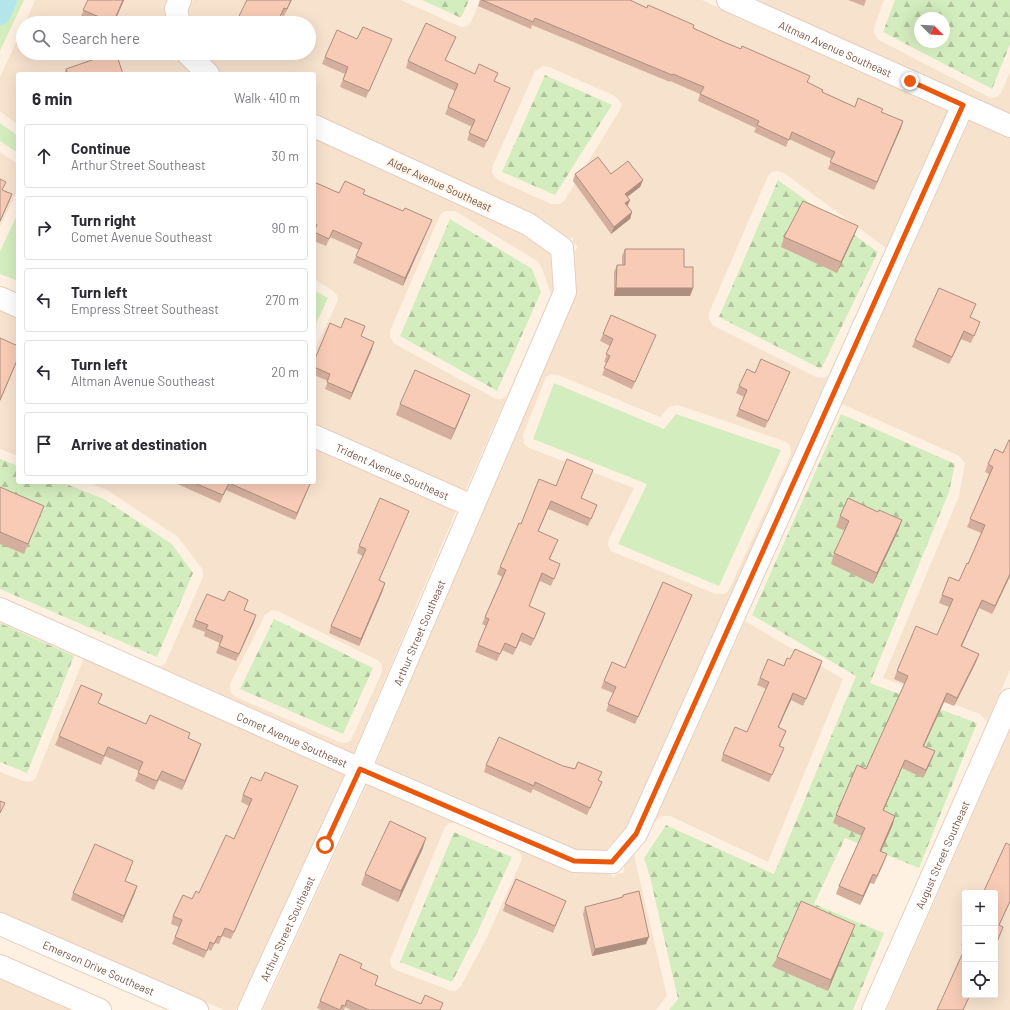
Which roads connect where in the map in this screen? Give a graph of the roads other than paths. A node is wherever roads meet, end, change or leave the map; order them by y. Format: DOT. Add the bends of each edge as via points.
graph roads {
  1 [pos="180,0"];
  2 [pos="728,0"];
  3 [pos="178,16"];
  4 [pos="194,60"];
  5 [pos="206,72"];
  6 [pos="963,105"];
  7 [pos="1010,126"];
  8 [pos="316,127"];
  9 [pos="562,248"];
  10 [pos="0,298"];
  11 [pos="16,305"];
  12 [pos="316,437"];
  13 [pos="472,506"];
  14 [pos="0,609"];
  15 [pos="1010,700"];
  16 [pos="360,769"];
  17 [pos="0,924"];
  18 [pos="0,966"];
  19 [pos="100,1010"];
  20 [pos="197,1010"];
  21 [pos="249,1010"];
  22 [pos="873,1010"];
  1 -- 3 [label="street" via="176,9"];
  2 -- 6 [label="street, Altman Avenue Southeast"];
  4 -- 5 [label="street"];
  6 -- 7 [label="street, Altman Avenue Southeast"];
  6 -- 16 [label="street, Comet Avenue Southeast" via="636,834 612,862 574,861"];
  8 -- 9 [label="street, Alder Avenue Southeast" via="528,224"];
  9 -- 13 [label="street, Arthur Street Southeast" via="565,292"];
  10 -- 11 [label="street"];
  12 -- 13 [label="street, Trident Avenue Southeast"];
  13 -- 16 [label="street, Arthur Street Southeast"];
  14 -- 16 [label="street, Comet Avenue Southeast"];
  15 -- 22 [label="street, August Street Southeast"];
  16 -- 21 [label="street, Arthur Street Southeast"];
  17 -- 20 [label="street, Emerson Drive Southeast"];
  18 -- 19 [label="street"];
}
